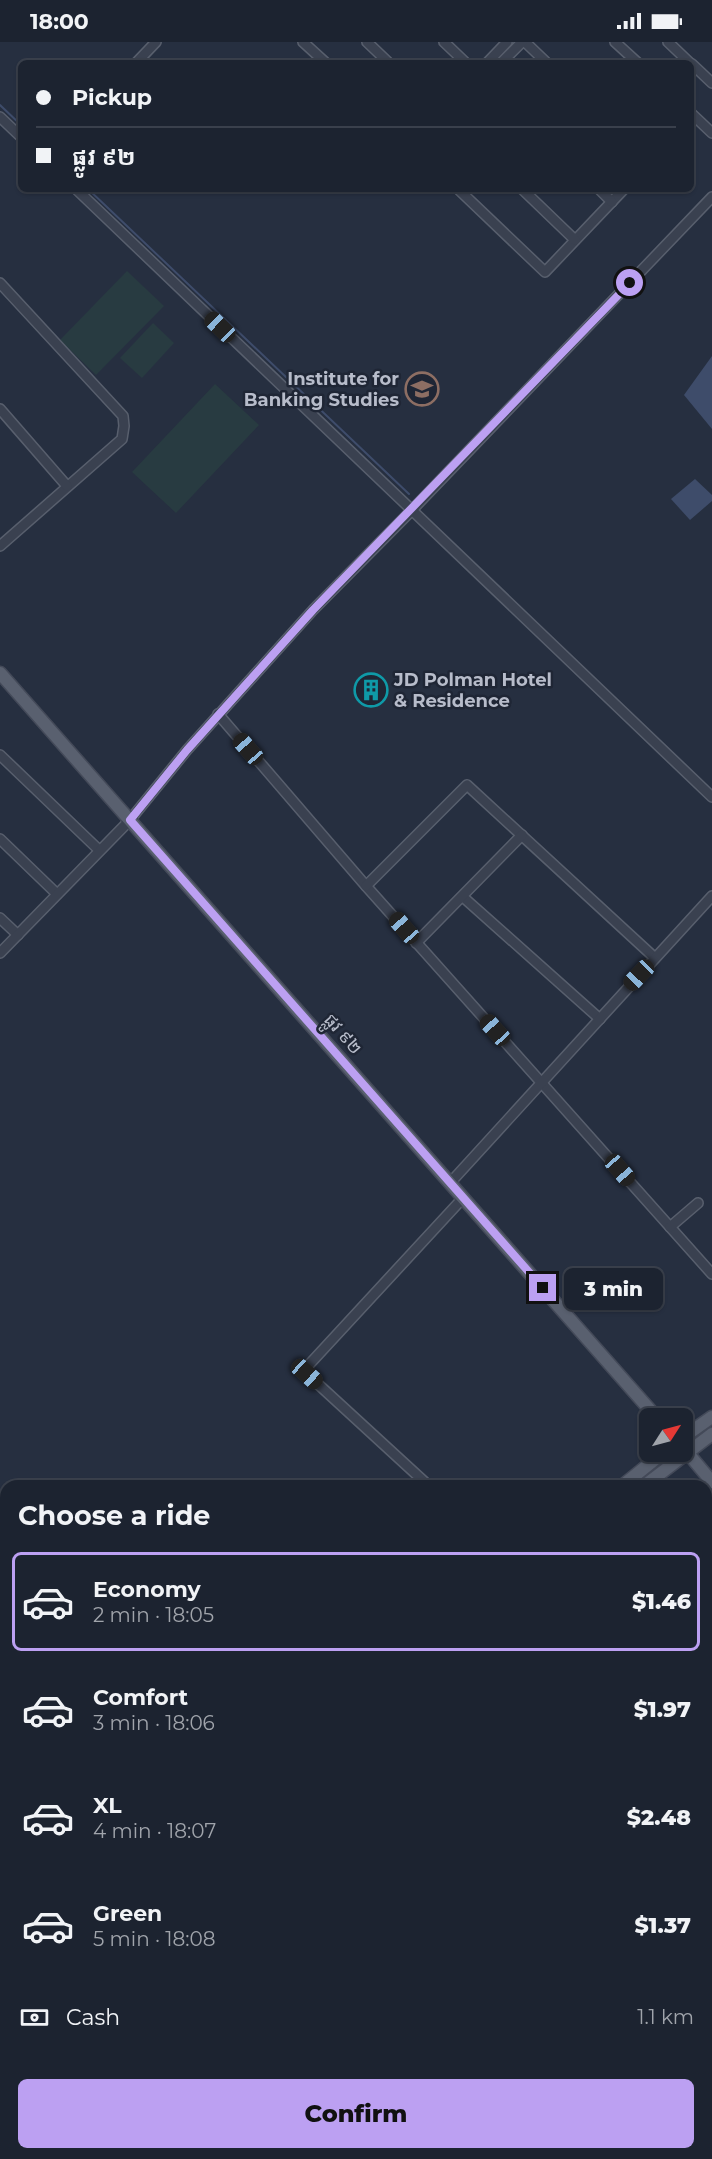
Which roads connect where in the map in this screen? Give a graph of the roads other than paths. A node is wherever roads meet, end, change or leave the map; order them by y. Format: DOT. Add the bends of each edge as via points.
graph roads {
  1 [pos="156,42"];
  2 [pos="303,42"];
  3 [pos="367,42"];
  4 [pos="444,42"];
  5 [pos="507,42"];
  6 [pos="524,42"];
  7 [pos="615,42"];
  8 [pos="668,42"];
  9 [pos="139,60"];
  10 [pos="323,60"];
  11 [pos="386,60"];
  12 [pos="463,60"];
  13 [pos="490,60"];
  14 [pos="504,60"];
  15 [pos="544,60"];
  16 [pos="635,60"];
  17 [pos="687,60"];
  18 [pos="694,67"];
  19 [pos="712,83"];
  20 [pos="694,116"];
  21 [pos="0,117"];
  22 [pos="712,133"];
  23 [pos="18,134"];
  24 [pos="79,192"];
  25 [pos="461,192"];
  26 [pos="525,192"];
  27 [pos="601,192"];
  28 [pos="621,192"];
  29 [pos="712,197"];
  30 [pos="612,202"];
  31 [pos="575,240"];
  32 [pos="0,283"];
  33 [pos="0,409"];
  34 [pos="67,486"];
  35 [pos="412,510"];
  36 [pos="2,542"];
  37 [pos="0,673"];
  38 [pos="218,714"];
  39 [pos="0,755"];
  40 [pos="712,796"];
  41 [pos="130,820"];
  42 [pos="522,835"];
  43 [pos="0,839"];
  44 [pos="99,850"];
  45 [pos="366,886"];
  46 [pos="57,894"];
  47 [pos="712,896"];
  48 [pos="463,897"];
  49 [pos="0,918"];
  50 [pos="18,935"];
  51 [pos="416,943"];
  52 [pos="0,953"];
  53 [pos="655,958"];
  54 [pos="600,1019"];
  55 [pos="543,1082"];
  56 [pos="450,1183"];
  57 [pos="464,1198"];
  58 [pos="698,1203"];
  59 [pos="670,1227"];
  60 [pos="712,1274"];
  61 [pos="648,1408"];
  62 [pos="712,1417"];
  63 [pos="693,1430"];
  64 [pos="712,1434"];
  65 [pos="693,1445"];
  66 [pos="693,1459"];
  67 [pos="652,1462"];
  68 [pos="671,1462"];
  69 [pos="422,1480"];
  70 [pos="629,1480"];
  71 [pos="651,1480"];
  72 [pos="710,1480"];
  1 -- 9 [label="street"];
  2 -- 10 [label="street"];
  3 -- 11 [label="street"];
  4 -- 12 [label="street"];
  5 -- 13 [label="street"];
  6 -- 14 [label="street"];
  6 -- 15 [label="street"];
  7 -- 16 [label="street"];
  8 -- 17 [label="street"];
  18 -- 19 [label="street"];
  20 -- 22 [label="street"];
  21 -- 23 [label="street"];
  24 -- 35 [label="street"];
  25 -- 31 [label="street" via="545,272"];
  26 -- 31 [label="street"];
  27 -- 30 [label="street"];
  28 -- 30 [label="street"];
  29 -- 35 [label="street"];
  30 -- 31 [label="street"];
  32 -- 34 [label="street" via="123,416 122,439"];
  33 -- 34 [label="street"];
  34 -- 36 [label="street"];
  35 -- 38 [label="street"];
  35 -- 40 [label="street"];
  37 -- 41 [label="main road, ផ្លូវ ៩២"];
  38 -- 41 [label="street"];
  38 -- 45 [label="street"];
  39 -- 44 [label="street"];
  41 -- 44 [label="street"];
  41 -- 56 [label="main road, ផ្លូវ ៩២"];
  42 -- 45 [label="street" via="467,785"];
  42 -- 48 [label="street"];
  42 -- 53 [label="street"];
  43 -- 46 [label="street"];
  44 -- 46 [label="street"];
  45 -- 51 [label="street"];
  46 -- 50 [label="street"];
  47 -- 53 [label="street"];
  48 -- 51 [label="street"];
  48 -- 54 [label="street"];
  49 -- 50 [label="street"];
  50 -- 52 [label="street"];
  51 -- 55 [label="street"];
  53 -- 54 [label="street"];
  54 -- 55 [label="street"];
  55 -- 56 [label="street"];
  55 -- 59 [label="street"];
  56 -- 57 [label="main road, ផ្លូវ ៩២"];
  57 -- 61 [label="main road, ផ្លូវ ៩២"];
  57 -- 69 [label="street" via="305,1369"];
  58 -- 59 [label="street"];
  59 -- 60 [label="street"];
  62 -- 63 [label="main road"];
  64 -- 65 [label="main road"];
  66 -- 72 [label="main road"];
  67 -- 70 [label="main road"];
  68 -- 71 [label="main road"];
}
